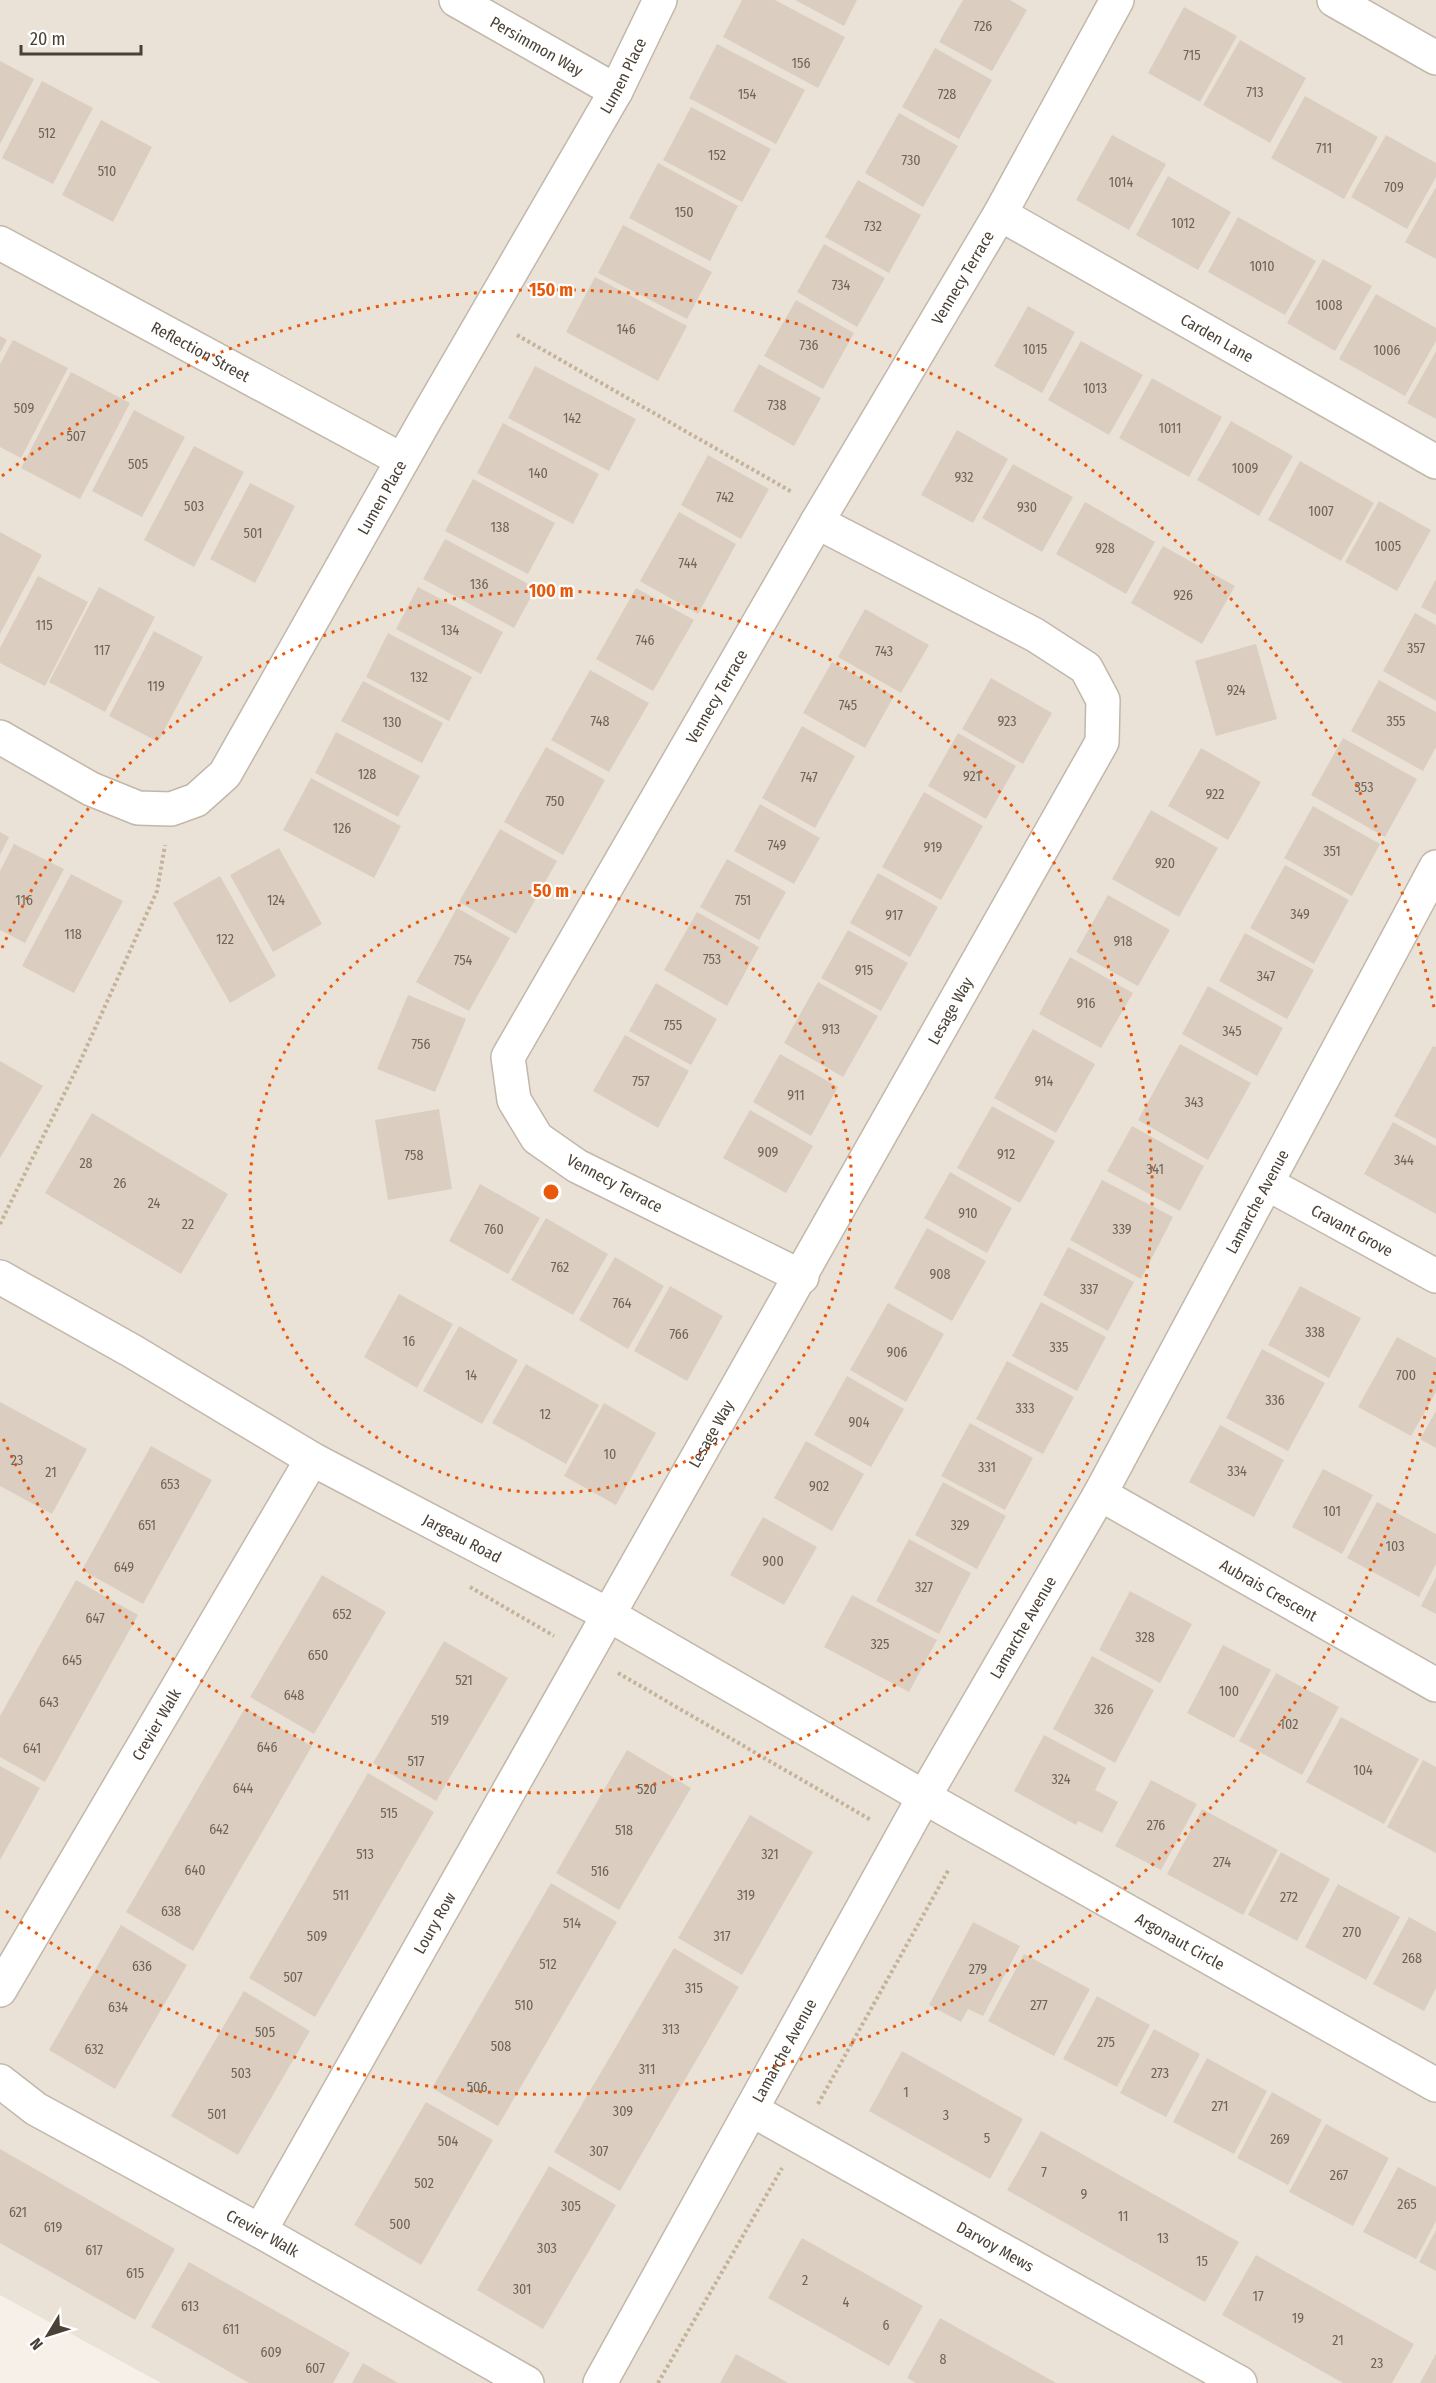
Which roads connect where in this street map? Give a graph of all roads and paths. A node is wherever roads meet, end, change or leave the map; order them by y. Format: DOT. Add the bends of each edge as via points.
graph roads {
  1 [pos="456,0"];
  2 [pos="660,0"];
  3 [pos="1117,0"];
  4 [pos="1334,0"];
  5 [pos="1436,58"];
  6 [pos="616,91"];
  7 [pos="1000,214"];
  8 [pos="0,243"];
  9 [pos="485,317"];
  10 [pos="402,460"];
  11 [pos="1436,462"];
  12 [pos="820,516"];
  13 [pos="0,737"];
  14 [pos="171,809"];
  15 [pos="1436,867"];
  16 [pos="1268,1184"];
  17 [pos="0,1224"];
  18 [pos="1436,1276"];
  19 [pos="0,1277"];
  20 [pos="802,1277"];
  21 [pos="312,1459"];
  22 [pos="1100,1494"];
  23 [pos="609,1615"];
  24 [pos="1436,1685"];
  25 [pos="924,1797"];
  26 [pos="0,1990"];
  27 [pos="0,2081"];
  28 [pos="1436,2085"];
  29 [pos="752,2110"];
  30 [pos="260,2231"];
  31 [pos="527,2383"];
  32 [pos="600,2383"];
  33 [pos="1240,2383"];
  1 -- 6 [label="street, Persimmon Way"];
  2 -- 6 [label="street, Lumen Place"];
  3 -- 7 [label="street, Vennecy Terrace"];
  4 -- 5 [label="street"];
  6 -- 9 [label="street, Lumen Place"];
  7 -- 11 [label="street, Carden Lane"];
  7 -- 12 [label="street, Vennecy Terrace"];
  8 -- 10 [label="street, Reflection Street"];
  9 -- 10 [label="street, Lumen Place"];
  9 -- 12 [label="path"];
  10 -- 14 [label="street, Lumen Place" via="225,774 196,800"];
  12 -- 20 [label="street, Lesage Way" via="1035,635 1086,668 1103,700 1102,742"];
  12 -- 20 [label="street, Vennecy Terrace" via="508,1057 514,1100 537,1138 577,1166"];
  13 -- 14 [label="street, Lumen Place" via="91,789 138,808"];
  14 -- 17 [label="path" via="157,891 78,1066"];
  15 -- 16 [label="street, Lamarche Avenue"];
  16 -- 18 [label="street, Cravant Grove"];
  16 -- 22 [label="street, Lamarche Avenue"];
  19 -- 21 [label="street, Jargeau Road"];
  20 -- 23 [label="street, Lesage Way"];
  21 -- 23 [label="street, Jargeau Road"];
  21 -- 26 [label="street, Crevier Walk"];
  22 -- 24 [label="street, Aubrais Crescent"];
  22 -- 25 [label="street, Lamarche Avenue"];
  23 -- 25 [label="street, Jargeau Road"];
  23 -- 30 [label="street, Loury Row"];
  25 -- 28 [label="street, Argonaut Circle"];
  25 -- 29 [label="street, Lamarche Avenue"];
  27 -- 30 [label="street, Crevier Walk" via="36,2109"];
  29 -- 32 [label="street, Lamarche Avenue"];
  29 -- 33 [label="street, Darvoy Mews"];
  30 -- 31 [label="street, Crevier Walk"];
}
